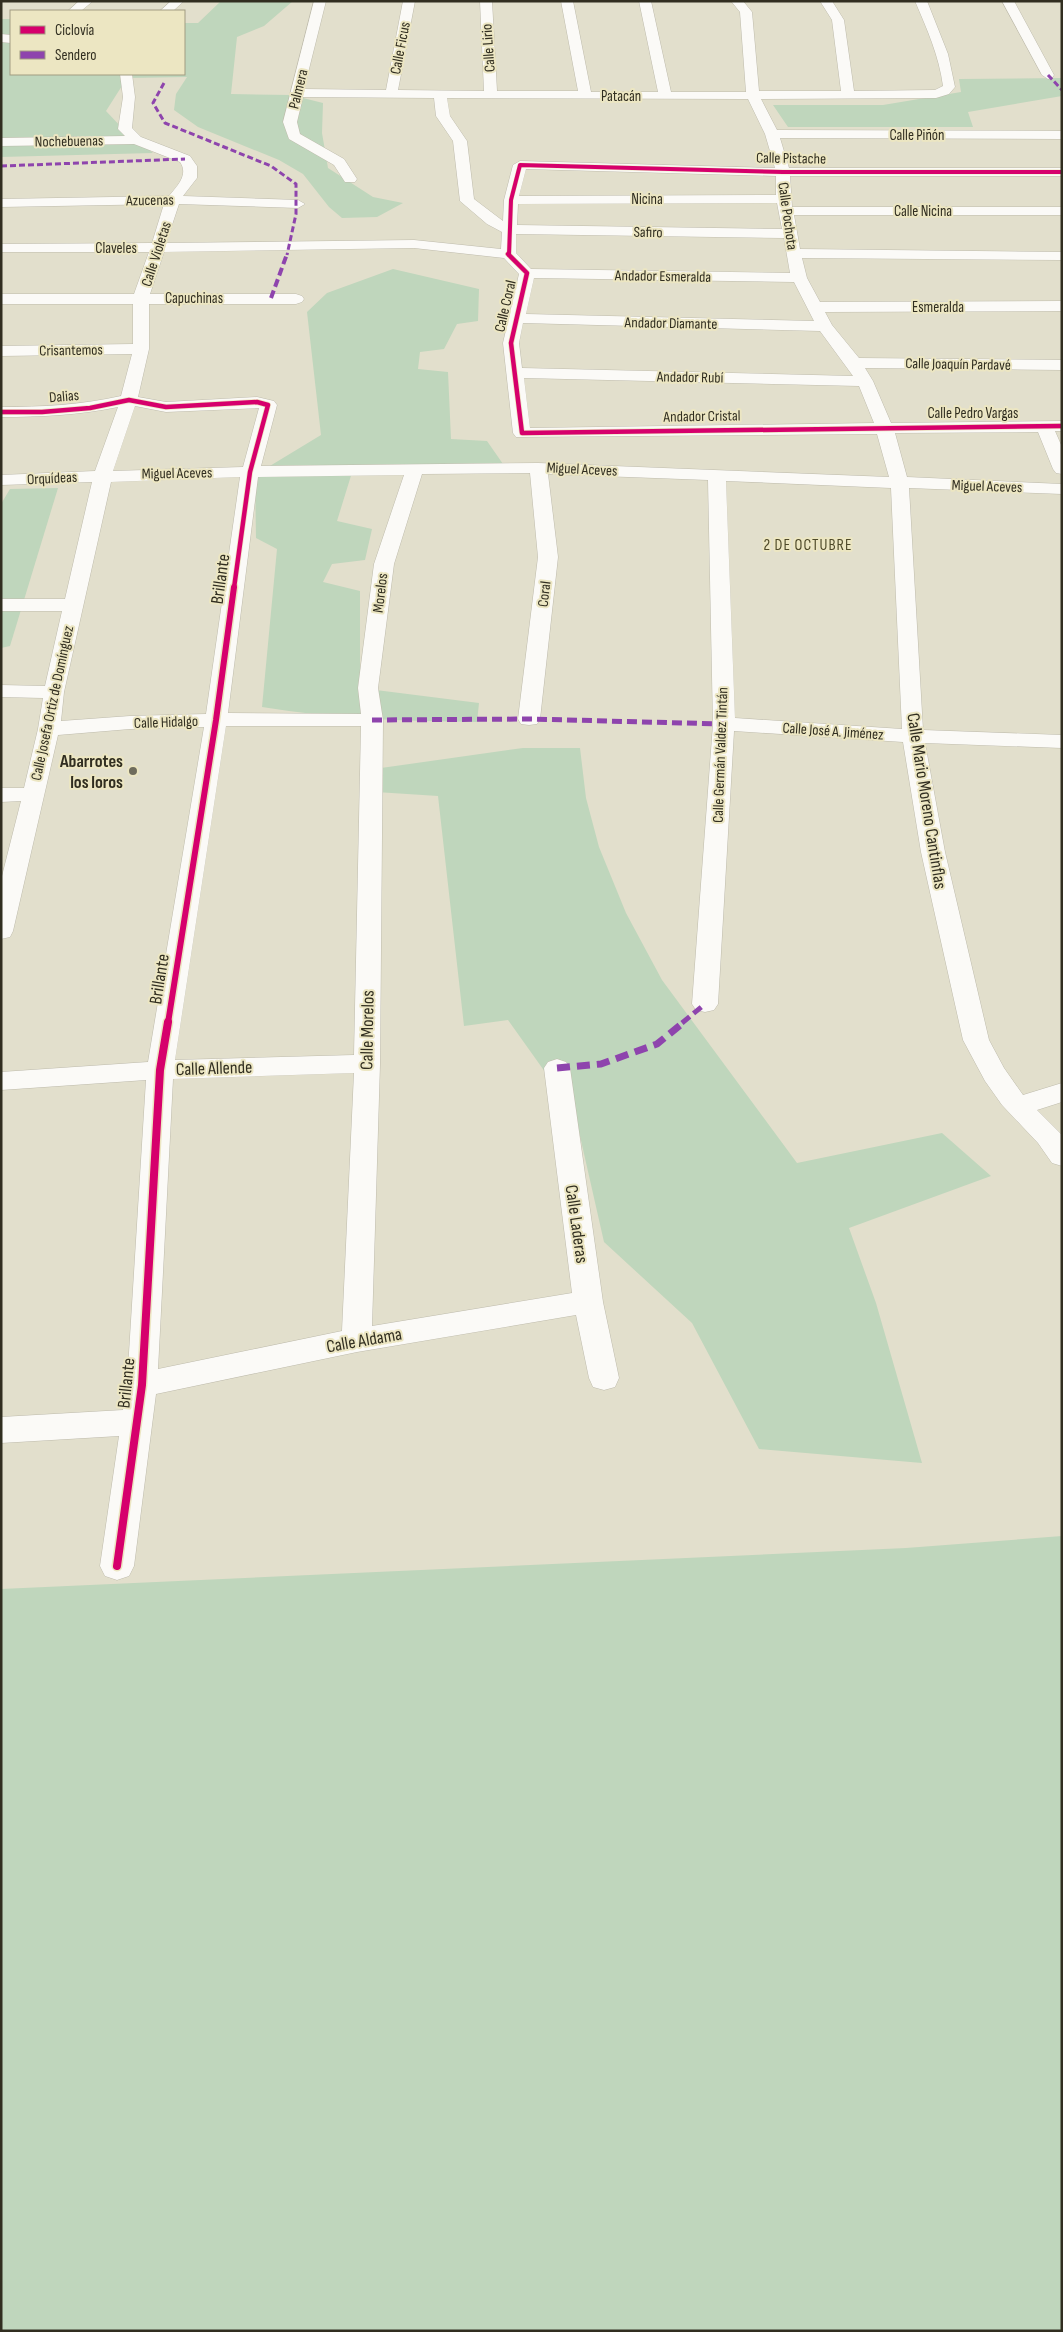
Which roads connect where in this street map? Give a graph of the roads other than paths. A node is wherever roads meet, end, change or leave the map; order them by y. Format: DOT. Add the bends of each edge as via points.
graph roads {
  1 [pos="88,1"];
  2 [pos="178,1"];
  3 [pos="320,1"];
  4 [pos="409,1"];
  5 [pos="486,1"];
  6 [pos="567,1"];
  7 [pos="645,1"];
  8 [pos="737,1"];
  9 [pos="826,1"];
  10 [pos="921,1"];
  11 [pos="1008,1"];
  12 [pos="75,10"];
  13 [pos="167,10"];
  14 [pos="126,75"];
  15 [pos="1048,75"];
  16 [pos="296,93"];
  17 [pos="391,95"];
  18 [pos="848,95"];
  19 [pos="440,96"];
  20 [pos="491,96"];
  21 [pos="585,96"];
  22 [pos="665,96"];
  23 [pos="753,96"];
  24 [pos="772,134"];
  25 [pos="1062,136"];
  26 [pos="136,140"];
  27 [pos="1,142"];
  28 [pos="520,165"];
  29 [pos="783,172"];
  30 [pos="1062,172"];
  31 [pos="350,179"];
  32 [pos="173,200"];
  33 [pos="511,200"];
  34 [pos="1,203"];
  35 [pos="298,204"];
  36 [pos="784,205"];
  37 [pos="1062,212"];
  38 [pos="508,229"];
  39 [pos="788,234"];
  40 [pos="158,247"];
  41 [pos="1,248"];
  42 [pos="793,253"];
  43 [pos="508,254"];
  44 [pos="1062,256"];
  45 [pos="527,273"];
  46 [pos="799,278"];
  47 [pos="141,298"];
  48 [pos="1,299"];
  49 [pos="296,299"];
  50 [pos="1062,306"];
  51 [pos="815,307"];
  52 [pos="516,318"];
  53 [pos="825,326"];
  54 [pos="141,349"];
  55 [pos="1,351"];
  56 [pos="854,363"];
  57 [pos="1062,365"];
  58 [pos="514,373"];
  59 [pos="865,382"];
  60 [pos="129,400"];
  61 [pos="1,412"];
  62 [pos="1053,426"];
  63 [pos="884,427"];
  64 [pos="522,433"];
  65 [pos="538,468"];
  66 [pos="1062,469"];
  67 [pos="414,471"];
  68 [pos="250,472"];
  69 [pos="102,475"];
  70 [pos="716,476"];
  71 [pos="1,480"];
  72 [pos="900,483"];
  73 [pos="1062,490"];
  74 [pos="1,605"];
  75 [pos="72,605"];
  76 [pos="1,691"];
  77 [pos="54,692"];
  78 [pos="529,719"];
  79 [pos="216,720"];
  80 [pos="372,720"];
  81 [pos="724,724"];
  82 [pos="49,729"];
  83 [pos="913,736"];
  84 [pos="1062,742"];
  85 [pos="33,794"];
  86 [pos="1,795"];
  87 [pos="1,931"];
  88 [pos="705,1004"];
  89 [pos="367,1064"];
  90 [pos="557,1068"];
  91 [pos="160,1070"];
  92 [pos="1,1081"];
  93 [pos="1062,1092"];
  94 [pos="1018,1106"];
  95 [pos="1062,1156"];
  96 [pos="588,1302"];
  97 [pos="357,1340"];
  98 [pos="604,1378"];
  99 [pos="142,1385"];
  100 [pos="137,1422"];
  101 [pos="1,1430"];
  102 [pos="117,1566"];
  1 -- 12 [label="street"];
  2 -- 13 [label="street"];
  3 -- 16 [label="street, Palmera"];
  4 -- 17 [label="street, Calle Ficus"];
  5 -- 20 [label="street, Calle Lirio"];
  6 -- 21 [label="street"];
  7 -- 22 [label="street"];
  8 -- 23 [label="street, Calle Pochota" via="746,12"];
  9 -- 18 [label="street" via="838,20"];
  10 -- 18 [label="street, Patacán" via="940,48 949,87 936,94"];
  11 -- 15 [label="street"];
  14 -- 26 [label="street" via="129,97 125,129"];
  16 -- 17 [label="street, Patacán"];
  16 -- 31 [label="street, Palmera" via="290,122 294,136 340,162"];
  17 -- 19 [label="street, Patacán"];
  18 -- 23 [label="street, Patacán"];
  19 -- 20 [label="street, Patacán"];
  19 -- 38 [label="street" via="443,116 460,141 467,201"];
  20 -- 21 [label="street, Patacán"];
  21 -- 22 [label="street, Patacán"];
  22 -- 23 [label="street, Patacán"];
  23 -- 24 [label="street, Calle Pochota"];
  24 -- 25 [label="street, Calle Piñón"];
  24 -- 29 [label="street, Calle Pochota"];
  26 -- 27 [label="street, Nochebuenas"];
  26 -- 32 [label="street, Calle Violetas" via="186,159 190,178"];
  28 -- 29 [label="street, Calle Pistache"];
  28 -- 33 [label="street, Calle Coral"];
  29 -- 30 [label="street, Calle Pistache"];
  29 -- 36 [label="street, Calle Pochota"];
  32 -- 34 [label="street, Azucenas"];
  32 -- 35 [label="street, Azucenas"];
  32 -- 40 [label="street, Calle Violetas"];
  33 -- 36 [label="street, Nicina"];
  33 -- 38 [label="street, Calle Coral"];
  36 -- 37 [label="street, Calle Nicina"];
  36 -- 39 [label="street, Calle Pochota"];
  38 -- 39 [label="street, Safiro"];
  38 -- 43 [label="street, Calle Coral"];
  39 -- 42 [label="street, Calle Pochota"];
  40 -- 41 [label="street, Claveles"];
  40 -- 43 [label="street, Claveles" via="414,244"];
  40 -- 47 [label="street, Calle Violetas"];
  42 -- 44 [label="street"];
  42 -- 46 [label="street, Calle Pochota"];
  43 -- 45 [label="street, Calle Coral"];
  45 -- 46 [label="street, Andador Esmeralda"];
  45 -- 52 [label="street, Calle Coral"];
  46 -- 51 [label="street, Calle Pochota"];
  47 -- 48 [label="street, Capuchinas"];
  47 -- 49 [label="street, Capuchinas"];
  47 -- 54 [label="street, Calle Violetas"];
  50 -- 51 [label="street, Esmeralda"];
  51 -- 53 [label="street, Calle Pochota"];
  52 -- 53 [label="street, Andador Diamante"];
  52 -- 58 [label="street, Calle Coral" via="511,343"];
  53 -- 56 [label="street, Calle Pochota"];
  54 -- 55 [label="street, Crisantemos"];
  54 -- 60 [label="street, Calle Violetas"];
  56 -- 57 [label="street, Calle Joaquín Pardavé"];
  56 -- 59 [label="street, Calle Mario Moreno Cantinflas"];
  58 -- 59 [label="street, Andador Rubí"];
  58 -- 64 [label="street, Calle Coral"];
  59 -- 63 [label="street, Calle Mario Moreno Cantinflas"];
  60 -- 61 [label="street, Dalias" via="90,408"];
  60 -- 68 [label="street, Brillante" via="166,407 266,403"];
  60 -- 69 [label="street, Calle Violetas"];
  62 -- 63 [label="street, Calle Pedro Vargas"];
  62 -- 66 [label="street"];
  63 -- 64 [label="street, Andador Cristal"];
  63 -- 72 [label="street, Calle Mario Moreno Cantinflas"];
  65 -- 67 [label="street, Miguel Aceves"];
  65 -- 70 [label="street, Miguel Aceves"];
  65 -- 78 [label="street, Coral" via="548,557"];
  67 -- 68 [label="street, Miguel Aceves"];
  67 -- 80 [label="street, Morelos" via="384,564 368,688"];
  68 -- 69 [label="street, Miguel Aceves"];
  68 -- 79 [label="street, Brillante"];
  69 -- 71 [label="street, Orquídeas"];
  69 -- 75 [label="street, Calle Josefa Ortiz de Domínguez"];
  70 -- 72 [label="street, Miguel Aceves"];
  70 -- 81 [label="street, Calle Germán Valdez Tintán"];
  72 -- 73 [label="street, Miguel Aceves"];
  72 -- 83 [label="street, Calle Mario Moreno Cantinflas"];
  74 -- 75 [label="street"];
  75 -- 77 [label="street, Calle Josefa Ortiz de Domínguez"];
  76 -- 77 [label="street"];
  77 -- 82 [label="street, Calle Josefa Ortiz de Domínguez"];
  79 -- 80 [label="street, Calle Hidalgo"];
  79 -- 82 [label="street, Calle Hidalgo"];
  79 -- 91 [label="street, Brillante"];
  80 -- 89 [label="street, Calle Morelos"];
  81 -- 83 [label="street, Calle José A. Jiménez"];
  81 -- 88 [label="street, Calle Germán Valdez Tintán"];
  82 -- 85 [label="street, Calle Josefa Ortiz de Domínguez"];
  83 -- 84 [label="street, Calle José A. Jiménez"];
  83 -- 94 [label="street, Calle Mario Moreno Cantinflas" via="933,852 976,1040 989,1068"];
  85 -- 86 [label="street"];
  85 -- 87 [label="street, Calle Josefa Ortiz de Domínguez"];
  89 -- 91 [label="street, Calle Allende"];
  89 -- 97 [label="street, Calle Morelos"];
  90 -- 96 [label="street, Calle Laderas"];
  91 -- 92 [label="street, Calle Allende"];
  91 -- 99 [label="street, Brillante"];
  93 -- 94 [label="street"];
  94 -- 95 [label="street, Calle Mario Moreno Cantinflas" via="1054,1142"];
  96 -- 97 [label="street, Calle Aldama"];
  96 -- 98 [label="street, Calle Laderas"];
  97 -- 99 [label="street, Calle Aldama"];
  99 -- 100 [label="street, Brillante"];
  100 -- 101 [label="street"];
  100 -- 102 [label="street, Brillante"];
}
